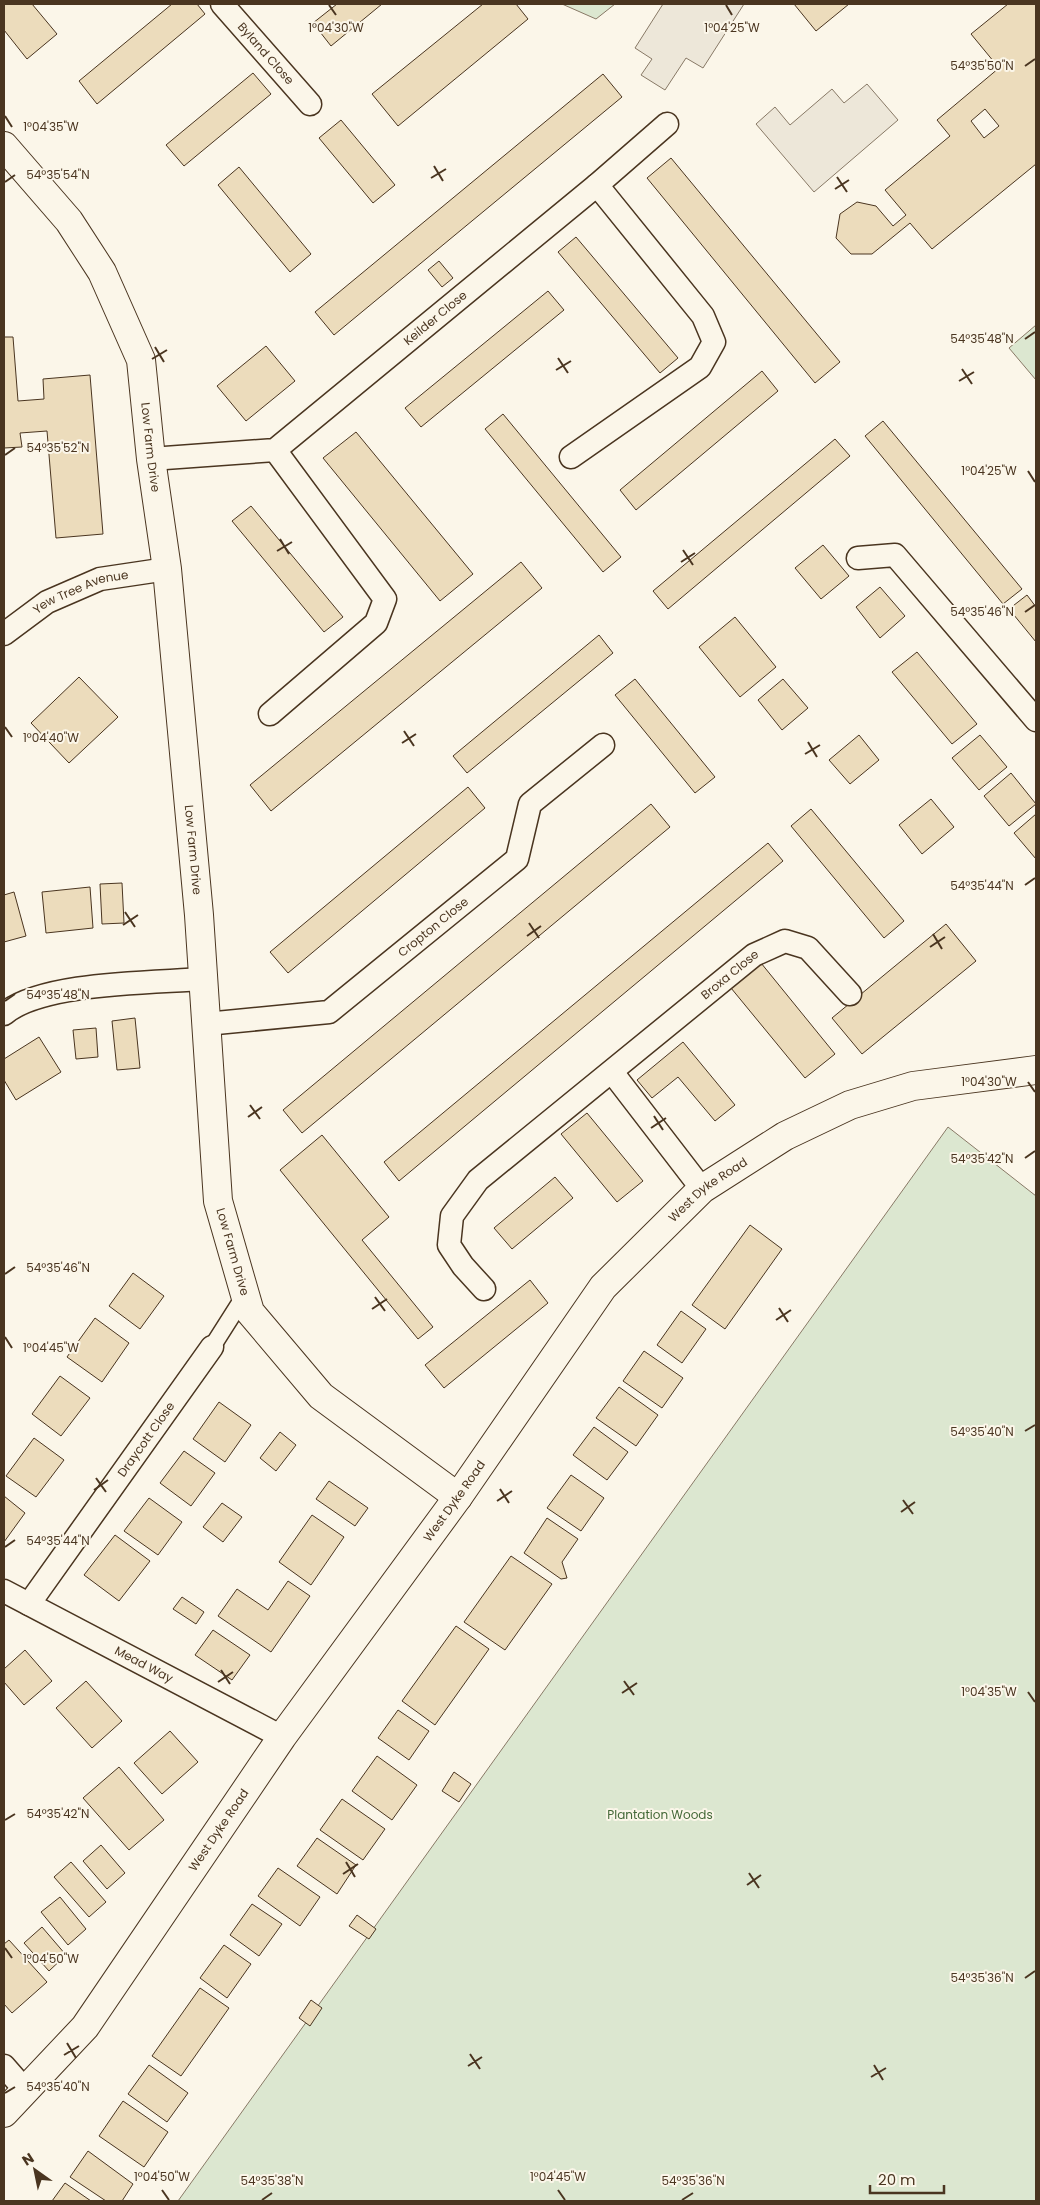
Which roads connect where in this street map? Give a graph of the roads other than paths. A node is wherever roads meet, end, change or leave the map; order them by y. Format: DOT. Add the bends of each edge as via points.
graph roads {
  1 [pos="222,4"];
  2 [pos="310,104"];
  3 [pos="667,124"];
  4 [pos="4,146"];
  5 [pos="597,185"];
  6 [pos="275,450"];
  7 [pos="571,457"];
  8 [pos="151,460"];
  9 [pos="858,558"];
  10 [pos="167,569"];
  11 [pos="4,633"];
  12 [pos="270,714"];
  13 [pos="1036,720"];
  14 [pos="602,745"];
  15 [pos="203,979"];
  16 [pos="850,994"];
  17 [pos="4,1014"];
  18 [pos="206,1024"];
  19 [pos="1036,1070"];
  20 [pos="612,1072"];
  21 [pos="702,1189"];
  22 [pos="484,1289"];
  23 [pos="245,1295"];
  24 [pos="212,1347"];
  25 [pos="458,1497"];
  26 [pos="4,1591"];
  27 [pos="29,1604"];
  28 [pos="282,1737"];
  29 [pos="4,2066"];
  30 [pos="25,2090"];
  31 [pos="4,2113"];
  1 -- 2 [label="street, Byland Close"];
  3 -- 5 [label="street, Keilder Close"];
  4 -- 8 [label="street, Low Farm Drive" via="69,221 102,272 141,360"];
  5 -- 6 [label="street, Keilder Close"];
  5 -- 7 [label="street" via="703,316 714,342 700,367"];
  6 -- 8 [label="street"];
  6 -- 12 [label="street" via="385,599 376,623"];
  8 -- 10 [label="street, Low Farm Drive"];
  9 -- 13 [label="street" via="895,555"];
  10 -- 11 [label="street, Yew Tree Avenue" via="100,580 47,602"];
  10 -- 15 [label="street, Low Farm Drive"];
  14 -- 18 [label="street, Cropton Close" via="530,804 517,859 328,1012"];
  15 -- 17 [label="street" via="60,990 15,1004"];
  15 -- 18 [label="street, Low Farm Drive"];
  16 -- 20 [label="street, Broxa Close" via="808,948 785,941 754,955"];
  18 -- 23 [label="street, Low Farm Drive" via="218,1201"];
  19 -- 21 [label="street, West Dyke Road" via="913,1086 850,1105 785,1136"];
  20 -- 21 [label="street"];
  20 -- 22 [label="street, Broxa Close" via="478,1180 452,1216 449,1245"];
  21 -- 25 [label="street, West Dyke Road" via="603,1287"];
  23 -- 24 [label="street"];
  23 -- 25 [label="street, Low Farm Drive" via="250,1312 320,1396"];
  24 -- 27 [label="street, Draycott Close"];
  25 -- 28 [label="street, West Dyke Road"];
  26 -- 27 [label="street, Mead Way"];
  27 -- 28 [label="street, Mead Way"];
  28 -- 30 [label="street, West Dyke Road" via="85,2027"];
  29 -- 30 [label="street"];
  30 -- 31 [label="street, West Dyke Road"];
}
